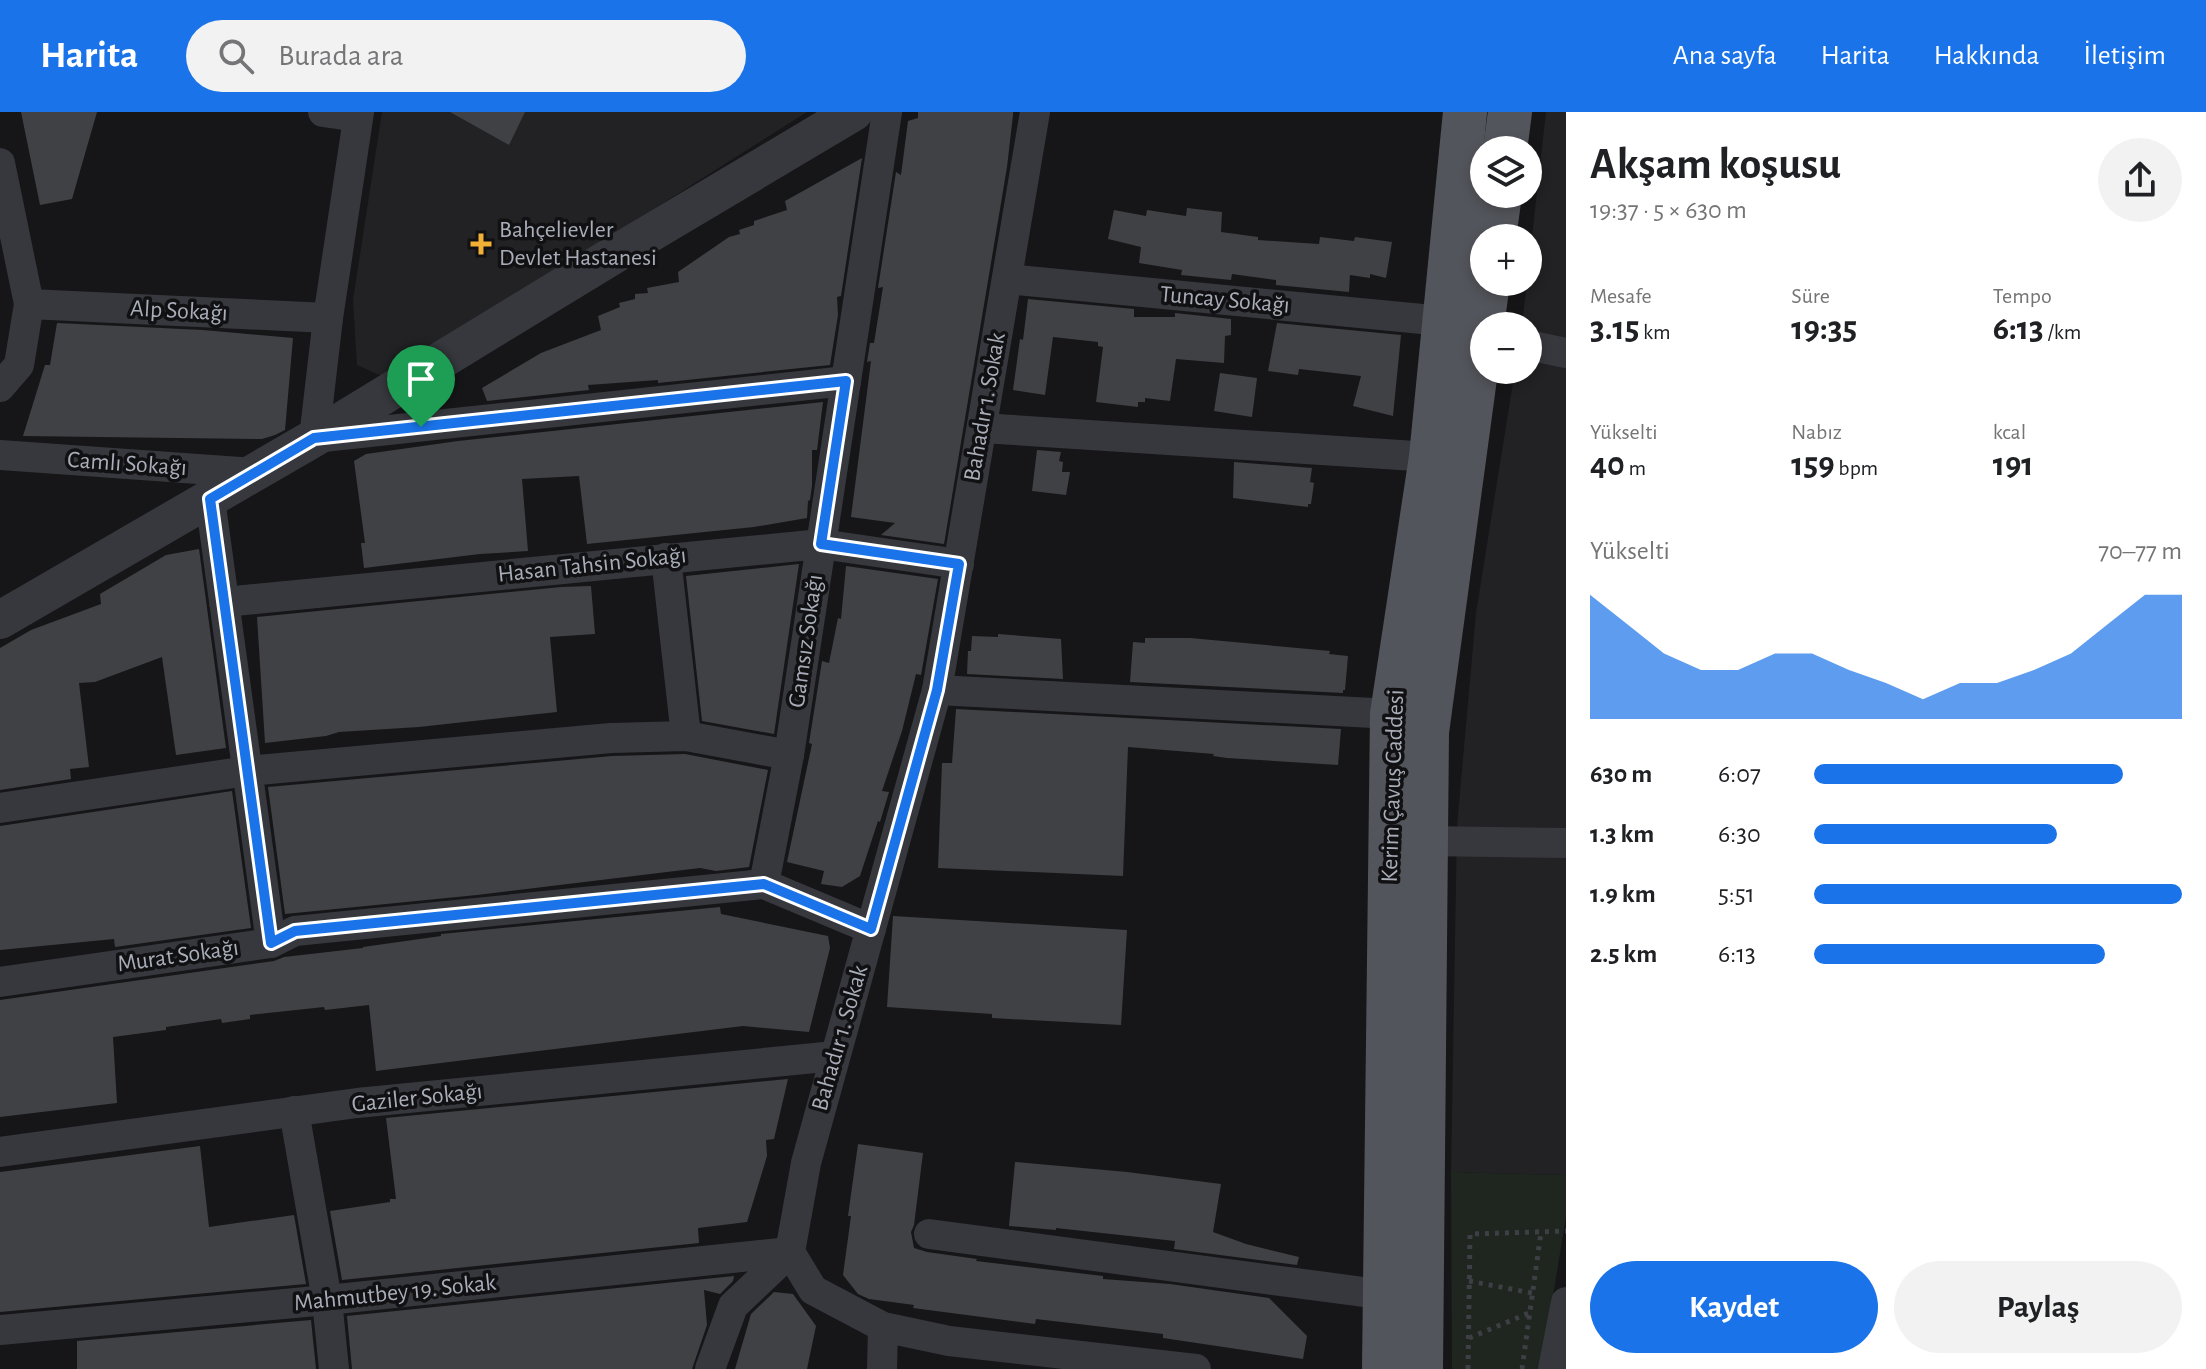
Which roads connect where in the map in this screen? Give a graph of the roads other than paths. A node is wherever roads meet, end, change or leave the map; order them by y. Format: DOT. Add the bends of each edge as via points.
graph roads {
  1 [pos="323,112"];
  2 [pos="854,112"];
  3 [pos="887,112"];
  4 [pos="1035,112"];
  5 [pos="1465,112"];
  6 [pos="1510,112"];
  7 [pos="359,115"];
  8 [pos="1507,136"];
  9 [pos="0,163"];
  10 [pos="1007,279"];
  11 [pos="29,304"];
  12 [pos="328,318"];
  13 [pos="1470,331"];
  14 [pos="1542,348"];
  15 [pos="1566,353"];
  16 [pos="846,381"];
  17 [pos="0,387"];
  18 [pos="982,428"];
  19 [pos="314,438"];
  20 [pos="0,455"];
  21 [pos="1431,457"];
  22 [pos="254,473"];
  23 [pos="210,499"];
  24 [pos="821,544"];
  25 [pos="666,558"];
  26 [pos="959,564"];
  27 [pos="224,602"];
  28 [pos="0,620"];
  29 [pos="937,690"];
  30 [pos="1392,714"];
  31 [pos="686,736"];
  32 [pos="789,755"];
  33 [pos="247,771"];
  34 [pos="0,808"];
  35 [pos="1425,841"];
  36 [pos="1566,843"];
  37 [pos="764,884"];
  38 [pos="871,929"];
  39 [pos="271,943"];
  40 [pos="0,982"];
  41 [pos="835,1056"];
  42 [pos="294,1111"];
  43 [pos="0,1152"];
  44 [pos="929,1234"];
  45 [pos="790,1252"];
  46 [pos="1386,1295"];
  47 [pos="327,1300"];
  48 [pos="1566,1302"];
  49 [pos="883,1327"];
  50 [pos="0,1330"];
  51 [pos="334,1369"];
  52 [pos="710,1369"];
  53 [pos="882,1369"];
  54 [pos="1196,1369"];
  55 [pos="1384,1369"];
  56 [pos="1421,1369"];
  57 [pos="1553,1369"];
  1 -- 7 [label="street"];
  2 -- 19 [label="street"];
  3 -- 16 [label="street, Gamsız Sokağı"];
  4 -- 10 [label="street, Bahadır 1. Sokak"];
  5 -- 13 [label="main road, Kerim Çavuş Caddesi"];
  6 -- 8 [label="main road"];
  7 -- 12 [label="street"];
  9 -- 11 [label="street"];
  10 -- 13 [label="street, Tuncay Sokağı"];
  10 -- 18 [label="street, Bahadır 1. Sokak"];
  11 -- 12 [label="street, Alp Sokağı"];
  11 -- 17 [label="street" via="19,365"];
  12 -- 19 [label="street"];
  13 -- 21 [label="main road, Kerim Çavuş Caddesi"];
  13 -- 35 [label="main road, Kerim Çavuş Caddesi" via="1427,732"];
  14 -- 15 [label="street"];
  16 -- 19 [label="street"];
  16 -- 24 [label="street, Gamsız Sokağı"];
  18 -- 21 [label="street"];
  18 -- 26 [label="street, Bahadır 1. Sokak"];
  19 -- 22 [label="street"];
  20 -- 22 [label="street, Camlı Sokağı"];
  21 -- 30 [label="main road, Kerim Çavuş Caddesi"];
  22 -- 23 [label="street"];
  23 -- 27 [label="street"];
  23 -- 28 [label="street"];
  24 -- 25 [label="street, Hasan Tahsin Sokağı"];
  24 -- 26 [label="street, Hasan Tahsin Sokağı"];
  24 -- 32 [label="street, Gamsız Sokağı"];
  25 -- 27 [label="street, Hasan Tahsin Sokağı"];
  25 -- 31 [label="street"];
  26 -- 29 [label="street, Bahadır 1. Sokak"];
  27 -- 33 [label="street"];
  29 -- 30 [label="street"];
  29 -- 38 [label="street, Bahadır 1. Sokak"];
  30 -- 46 [label="main road, Kerim Çavuş Caddesi"];
  31 -- 32 [label="street"];
  31 -- 33 [label="street"];
  32 -- 37 [label="street, Gamsız Sokağı"];
  33 -- 34 [label="street"];
  33 -- 39 [label="street"];
  35 -- 36 [label="street"];
  35 -- 56 [label="main road, Kerim Çavuş Caddesi"];
  37 -- 38 [label="street, Murat Sokağı"];
  37 -- 39 [label="street, Murat Sokağı" via="295,931"];
  38 -- 41 [label="street, Bahadır 1. Sokak"];
  39 -- 40 [label="street, Murat Sokağı"];
  41 -- 42 [label="street, Gaziler Sokağı"];
  41 -- 45 [label="street, Bahadır 1. Sokak" via="806,1163"];
  42 -- 43 [label="street, Gaziler Sokağı"];
  42 -- 47 [label="street"];
  44 -- 46 [label="street"];
  45 -- 47 [label="street, Mahmutbey 19. Sokak"];
  45 -- 49 [label="street" via="813,1290"];
  45 -- 52 [label="street" via="733,1306"];
  46 -- 55 [label="main road, Kerim Çavuş Caddesi"];
  47 -- 50 [label="street, Mahmutbey 19. Sokak"];
  47 -- 51 [label="street"];
  48 -- 57 [label="street"];
  49 -- 53 [label="street"];
  49 -- 54 [label="street" via="949,1341"];
}
